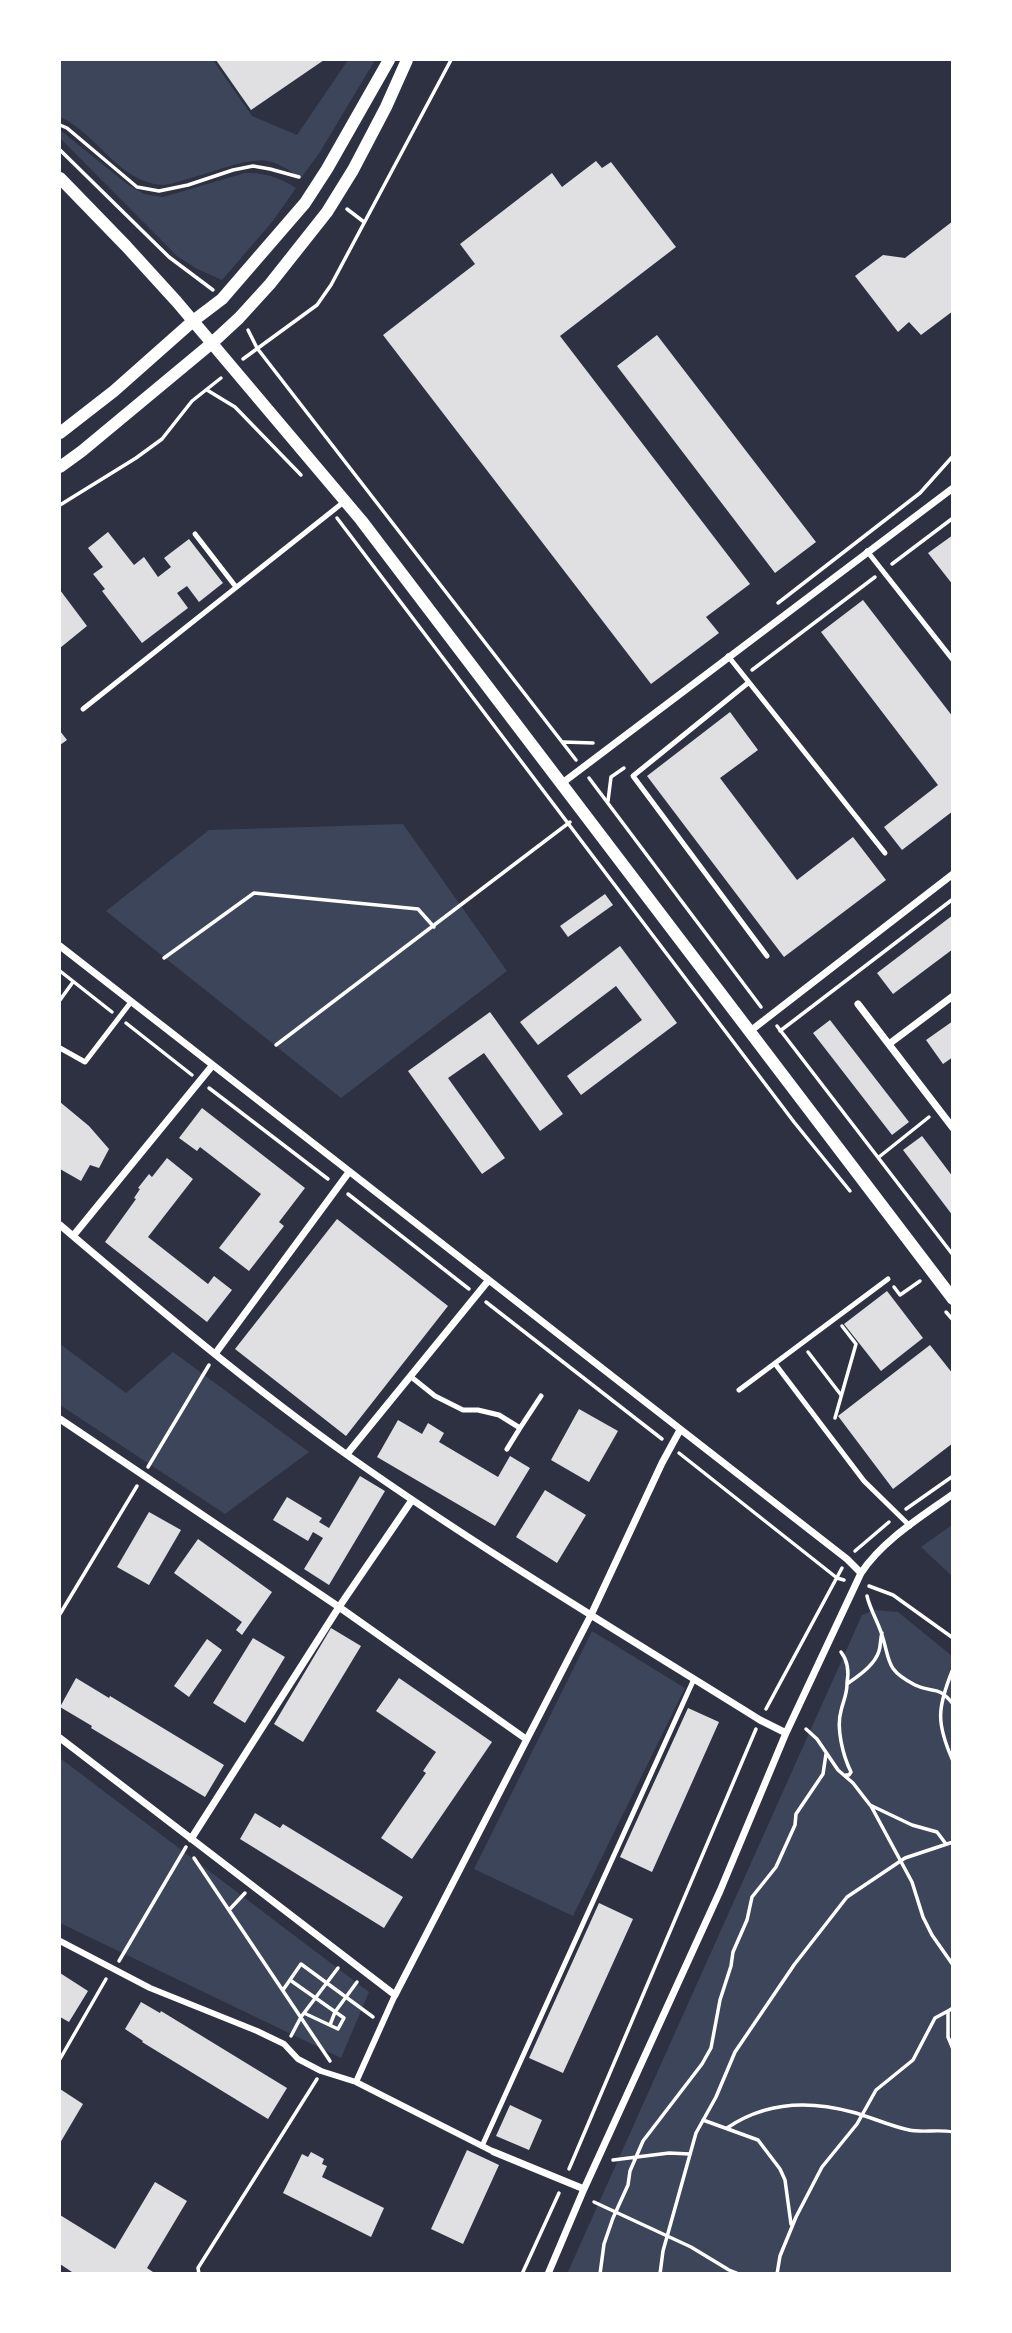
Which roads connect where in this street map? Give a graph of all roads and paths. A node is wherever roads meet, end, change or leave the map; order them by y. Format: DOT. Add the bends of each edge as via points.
graph roads {
  1 [pos="390,60"];
  2 [pos="407,60"];
  3 [pos="452,60"];
  4 [pos="60,125"];
  5 [pos="60,150"];
  6 [pos="299,177"];
  7 [pos="60,178"];
  8 [pos="345,208"];
  9 [pos="364,222"];
  10 [pos="222,299"];
  11 [pos="239,318"];
  12 [pos="193,321"];
  13 [pos="212,344"];
  14 [pos="257,348"];
  15 [pos="232,369"];
  16 [pos="206,390"];
  17 [pos="60,433"];
  18 [pos="953,456"];
  19 [pos="60,467"];
  20 [pos="301,475"];
  21 [pos="953,488"];
  22 [pos="345,501"];
  23 [pos="60,505"];
  24 [pos="332,511"];
  25 [pos="953,518"];
  26 [pos="195,534"];
  27 [pos="867,551"];
  28 [pos="883,571"];
  29 [pos="236,587"];
  30 [pos="772,607"];
  31 [pos="728,656"];
  32 [pos="953,660"];
  33 [pos="743,677"];
  34 [pos="748,683"];
  35 [pos="83,709"];
  36 [pos="603,736"];
  37 [pos="562,742"];
  38 [pos="626,765"];
  39 [pos="582,768"];
  40 [pos="561,784"];
  41 [pos="608,801"];
  42 [pos="582,812"];
  43 [pos="568,824"];
  44 [pos="885,853"];
  45 [pos="953,874"];
  46 [pos="953,899"];
  47 [pos="434,927"];
  48 [pos="60,946"];
  49 [pos="767,956"];
  50 [pos="164,958"];
  51 [pos="60,971"];
  52 [pos="73,982"];
  53 [pos="953,996"];
  54 [pos="60,1000"];
  55 [pos="131,1002"];
  56 [pos="858,1004"];
  57 [pos="768,1017"];
  58 [pos="119,1018"];
  59 [pos="780,1031"];
  60 [pos="749,1032"];
  61 [pos="889,1044"];
  62 [pos="276,1045"];
  63 [pos="60,1048"];
  64 [pos="212,1066"];
  65 [pos="199,1081"];
  66 [pos="938,1110"];
  67 [pos="953,1128"];
  68 [pos="879,1157"];
  69 [pos="349,1172"];
  70 [pos="339,1187"];
  71 [pos="853,1195"];
  72 [pos="919,1209"];
  73 [pos="913,1214"];
  74 [pos="60,1225"];
  75 [pos="73,1236"];
  76 [pos="953,1255"];
  77 [pos="888,1279"];
  78 [pos="922,1280"];
  79 [pos="488,1281"];
  80 [pos="904,1292"];
  81 [pos="476,1295"];
  82 [pos="949,1305"];
  83 [pos="836,1319"];
  84 [pos="953,1320"];
  85 [pos="802,1345"];
  86 [pos="215,1354"];
  87 [pos="776,1365"];
  88 [pos="410,1376"];
  89 [pos="739,1390"];
  90 [pos="841,1395"];
  91 [pos="541,1396"];
  92 [pos="835,1418"];
  93 [pos="60,1419"];
  94 [pos="520,1428"];
  95 [pos="680,1430"];
  96 [pos="671,1446"];
  97 [pos="507,1448"];
  98 [pos="347,1454"];
  99 [pos="953,1494"];
  100 [pos="412,1500"];
  101 [pos="910,1526"];
  102 [pos="847,1559"];
  103 [pos="861,1573"];
  104 [pos="837,1578"];
  105 [pos="856,1584"];
  106 [pos="867,1596"];
  107 [pos="339,1607"];
  108 [pos="591,1615"];
  109 [pos="882,1633"];
  110 [pos="953,1638"];
  111 [pos="841,1652"];
  112 [pos="953,1669"];
  113 [pos="694,1679"];
  114 [pos="847,1684"];
  115 [pos="944,1693"];
  116 [pos="953,1704"];
  117 [pos="760,1720"];
  118 [pos="806,1729"];
  119 [pos="786,1733"];
  120 [pos="60,1738"];
  121 [pos="526,1740"];
  122 [pos="826,1754"];
  123 [pos="953,1762"];
  124 [pos="844,1774"];
  125 [pos="870,1805"];
  126 [pos="953,1842"];
  127 [pos="188,1843"];
  128 [pos="946,1844"];
  129 [pos="901,1861"];
  130 [pos="252,1886"];
  131 [pos="230,1909"];
  132 [pos="60,1941"];
  133 [pos="346,1957"];
  134 [pos="953,1965"];
  135 [pos="114,1968"];
  136 [pos="365,1972"];
  137 [pos="290,1980"];
  138 [pos="327,1983"];
  139 [pos="283,1990"];
  140 [pos="395,1995"];
  141 [pos="346,1997"];
  142 [pos="316,1998"];
  143 [pos="950,2009"];
  144 [pos="335,2012"];
  145 [pos="303,2015"];
  146 [pos="383,2022"];
  147 [pos="330,2025"];
  148 [pos="286,2046"];
  149 [pos="953,2049"];
  150 [pos="60,2059"];
  151 [pos="321,2071"];
  152 [pos="341,2077"];
  153 [pos="356,2082"];
  154 [pos="862,2116"];
  155 [pos="703,2119"];
  156 [pos="727,2128"];
  157 [pos="953,2132"];
  158 [pos="481,2146"];
  159 [pos="494,2152"];
  160 [pos="690,2154"];
  161 [pos="636,2158"];
  162 [pos="613,2160"];
  163 [pos="563,2182"];
  164 [pos="583,2189"];
  165 [pos="594,2202"];
  166 [pos="615,2212"];
  167 [pos="791,2227"];
  168 [pos="667,2236"];
  169 [pos="199,2273"];
  170 [pos="522,2273"];
  171 [pos="548,2273"];
  172 [pos="600,2273"];
  173 [pos="660,2273"];
  174 [pos="739,2273"];
  175 [pos="777,2273"];
  1 -- 10 [label="street" via="306,203"];
  2 -- 11 [label="street" via="359,160 327,212"];
  3 -- 9 [label="path"];
  4 -- 6 [label="path" via="137,187 159,191 253,166"];
  5 -- 10 [label="path" via="169,257"];
  7 -- 12 [label="street"];
  8 -- 9 [label="path"];
  9 -- 14 [label="path" via="317,305"];
  10 -- 12 [label="street"];
  11 -- 13 [label="street"];
  11 -- 14 [label="path"];
  12 -- 13 [label="street"];
  12 -- 17 [label="street"];
  13 -- 15 [label="street"];
  13 -- 19 [label="street"];
  14 -- 15 [label="path"];
  14 -- 37 [label="path"];
  15 -- 16 [label="path"];
  15 -- 22 [label="street"];
  16 -- 20 [label="path" via="235,407"];
  16 -- 23 [label="path" via="162,439"];
  18 -- 30 [label="path" via="920,493"];
  21 -- 27 [label="street"];
  22 -- 24 [label="lane"];
  22 -- 40 [label="street"];
  24 -- 29 [label="lane"];
  24 -- 43 [label="path"];
  25 -- 28 [label="path"];
  26 -- 29 [label="lane"];
  27 -- 28 [label="lane"];
  27 -- 31 [label="street"];
  28 -- 32 [label="lane"];
  28 -- 33 [label="path"];
  29 -- 35 [label="lane"];
  31 -- 33 [label="lane"];
  31 -- 39 [label="street"];
  33 -- 34 [label="lane"];
  34 -- 44 [label="lane"];
  34 -- 49 [label="lane" via="633,776"];
  36 -- 37 [label="path" via="593,744"];
  37 -- 39 [label="path"];
  38 -- 41 [label="path" via="611,777"];
  39 -- 40 [label="street"];
  39 -- 41 [label="path"];
  40 -- 42 [label="street"];
  41 -- 57 [label="path"];
  42 -- 43 [label="path"];
  42 -- 60 [label="street"];
  43 -- 47 [label="path"];
  43 -- 71 [label="path"];
  45 -- 57 [label="street"];
  46 -- 59 [label="path"];
  47 -- 50 [label="path" via="418,909 254,893"];
  47 -- 62 [label="path"];
  48 -- 55 [label="street"];
  51 -- 52 [label="path"];
  52 -- 54 [label="path"];
  52 -- 58 [label="path"];
  53 -- 61 [label="street"];
  55 -- 58 [label="lane"];
  55 -- 64 [label="street"];
  56 -- 61 [label="street"];
  57 -- 59 [label="path"];
  57 -- 60 [label="street"];
  58 -- 63 [label="lane" via="85,1062"];
  58 -- 65 [label="path"];
  59 -- 68 [label="path"];
  60 -- 82 [label="street"];
  61 -- 66 [label="street"];
  64 -- 65 [label="street"];
  64 -- 69 [label="street"];
  65 -- 70 [label="path"];
  65 -- 75 [label="street"];
  66 -- 67 [label="street"];
  66 -- 68 [label="path"];
  68 -- 72 [label="path"];
  69 -- 70 [label="street"];
  69 -- 79 [label="street"];
  70 -- 81 [label="path"];
  70 -- 86 [label="street"];
  72 -- 73 [label="path"];
  72 -- 76 [label="path"];
  74 -- 75 [label="street"];
  75 -- 86 [label="street"];
  77 -- 83 [label="lane"];
  78 -- 80 [label="path"];
  79 -- 81 [label="street"];
  79 -- 95 [label="street"];
  81 -- 88 [label="street"];
  81 -- 96 [label="path"];
  82 -- 84 [label="path"];
  83 -- 85 [label="lane"];
  83 -- 90 [label="path" via="856,1344"];
  85 -- 87 [label="lane"];
  85 -- 90 [label="path"];
  86 -- 98 [label="street"];
  87 -- 89 [label="lane"];
  87 -- 101 [label="lane" via="864,1481"];
  88 -- 94 [label="lane" via="463,1410 499,1415"];
  88 -- 98 [label="street"];
  90 -- 92 [label="path"];
  91 -- 94 [label="lane"];
  93 -- 107 [label="street"];
  94 -- 97 [label="lane"];
  95 -- 96 [label="street"];
  95 -- 102 [label="street"];
  96 -- 104 [label="path"];
  96 -- 108 [label="street"];
  98 -- 100 [label="street"];
  99 -- 101 [label="street"];
  100 -- 107 [label="street"];
  100 -- 108 [label="street"];
  101 -- 103 [label="street"];
  102 -- 103 [label="street"];
  102 -- 104 [label="path"];
  103 -- 105 [label="street"];
  104 -- 105 [label="path"];
  104 -- 117 [label="path"];
  105 -- 110 [label="path" via="893,1595"];
  105 -- 119 [label="street"];
  106 -- 109 [label="path"];
  107 -- 121 [label="street"];
  107 -- 127 [label="street"];
  108 -- 113 [label="street"];
  108 -- 121 [label="street"];
  109 -- 114 [label="path" via="879,1653"];
  109 -- 115 [label="path" via="888,1662 897,1674 918,1687"];
  111 -- 114 [label="path" via="848,1669"];
  112 -- 115 [label="path"];
  113 -- 117 [label="street"];
  113 -- 158 [label="lane"];
  114 -- 124 [label="path" via="841,1732 850,1773"];
  115 -- 116 [label="path"];
  115 -- 123 [label="path" via="939,1718"];
  117 -- 119 [label="street"];
  117 -- 163 [label="path"];
  118 -- 122 [label="path"];
  119 -- 164 [label="street" via="720,1891"];
  120 -- 127 [label="street"];
  121 -- 140 [label="street"];
  122 -- 124 [label="path"];
  122 -- 161 [label="path" via="822,1774 796,1814 776,1867 752,1897 733,1952 709,2051 643,2141"];
  124 -- 125 [label="path"];
  125 -- 128 [label="path" via="937,1832"];
  125 -- 129 [label="path"];
  126 -- 128 [label="path"];
  127 -- 130 [label="street"];
  127 -- 131 [label="path"];
  127 -- 135 [label="path"];
  128 -- 129 [label="path"];
  129 -- 134 [label="path" via="923,1917"];
  129 -- 155 [label="path" via="847,1897 794,1965 735,2052"];
  130 -- 131 [label="path"];
  130 -- 133 [label="street"];
  131 -- 139 [label="path"];
  132 -- 135 [label="street"];
  133 -- 136 [label="street"];
  133 -- 138 [label="path"];
  135 -- 148 [label="street"];
  135 -- 150 [label="path"];
  136 -- 140 [label="street"];
  136 -- 141 [label="path"];
  137 -- 138 [label="path" via="301,1964"];
  137 -- 139 [label="path"];
  137 -- 142 [label="path"];
  138 -- 141 [label="path"];
  138 -- 142 [label="path"];
  139 -- 145 [label="path"];
  140 -- 146 [label="street"];
  141 -- 144 [label="path"];
  141 -- 146 [label="path"];
  142 -- 144 [label="path"];
  142 -- 145 [label="path"];
  143 -- 149 [label="path" via="948,2037"];
  143 -- 154 [label="path" via="935,2018 913,2060 876,2090"];
  144 -- 147 [label="path"];
  144 -- 147 [label="path" via="344,2018 338,2029"];
  145 -- 147 [label="path"];
  145 -- 148 [label="path"];
  145 -- 152 [label="path"];
  146 -- 153 [label="street"];
  148 -- 151 [label="street" via="298,2059"];
  151 -- 152 [label="street"];
  151 -- 169 [label="path"];
  152 -- 153 [label="street"];
  153 -- 158 [label="street"];
  154 -- 156 [label="path" via="825,2106 790,2105 755,2112"];
  154 -- 157 [label="path" via="911,2130"];
  154 -- 167 [label="path" via="822,2167"];
  155 -- 156 [label="path"];
  155 -- 160 [label="path"];
  156 -- 167 [label="path" via="758,2140 780,2169"];
  158 -- 159 [label="street"];
  159 -- 163 [label="street"];
  160 -- 161 [label="path" via="668,2152"];
  160 -- 168 [label="path"];
  161 -- 162 [label="path"];
  161 -- 166 [label="path"];
  163 -- 164 [label="street"];
  163 -- 170 [label="path"];
  164 -- 171 [label="street"];
  165 -- 166 [label="path"];
  166 -- 168 [label="path"];
  166 -- 172 [label="path"];
  167 -- 175 [label="path"];
  168 -- 173 [label="path"];
  168 -- 174 [label="path"];
}
